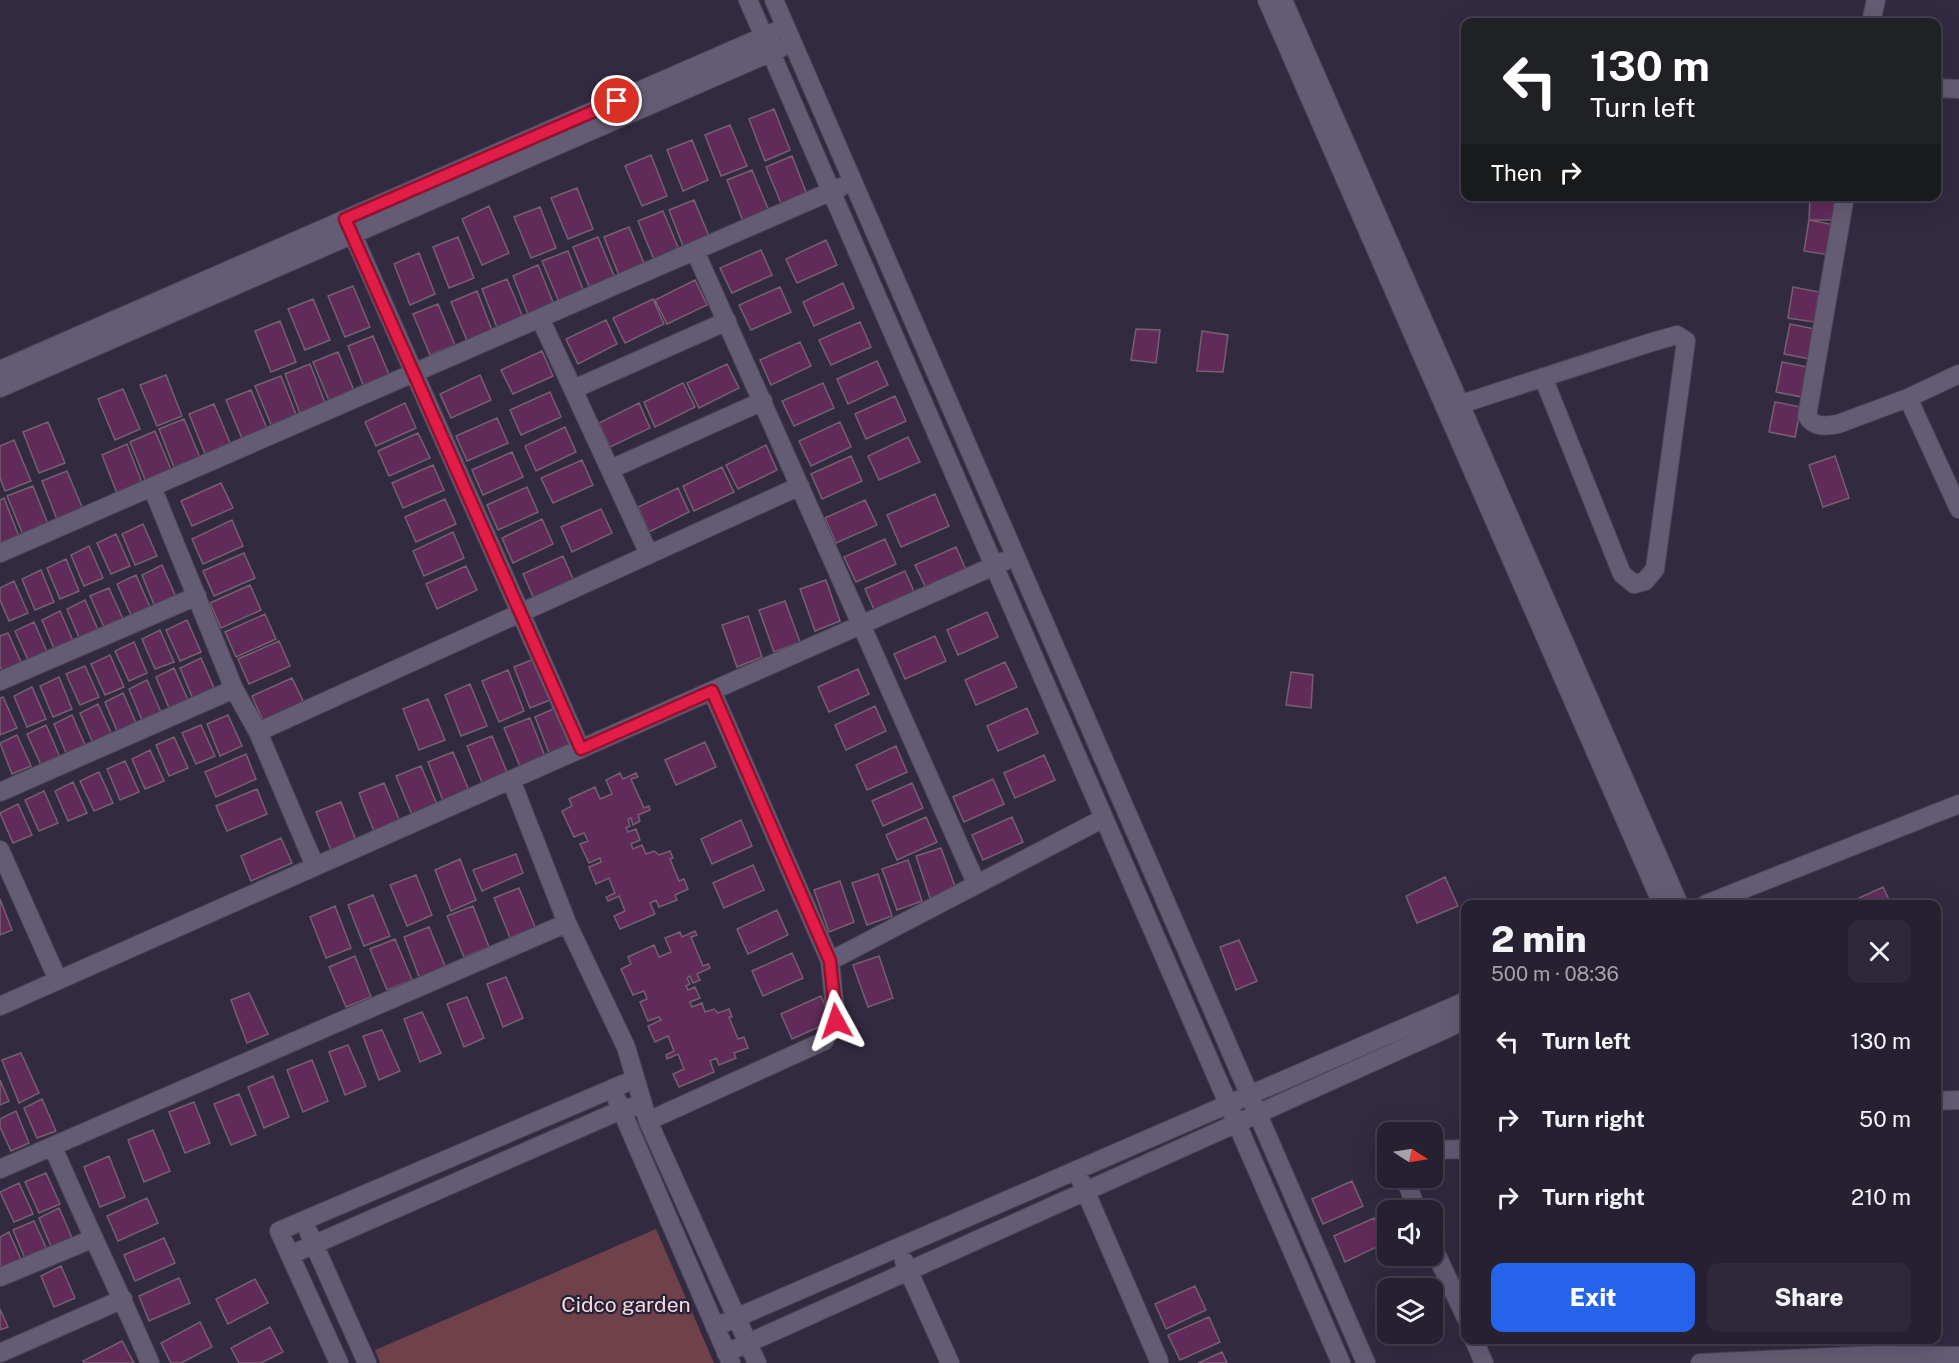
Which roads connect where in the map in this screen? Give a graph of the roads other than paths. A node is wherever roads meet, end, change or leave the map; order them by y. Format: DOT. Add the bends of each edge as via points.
graph roads {
  1 [pos="748,0"];
  2 [pos="774,0"];
  3 [pos="1267,0"];
  4 [pos="1283,0"];
  5 [pos="1876,0"];
  6 [pos="1872,18"];
  7 [pos="790,35"];
  8 [pos="768,45"];
  9 [pos="1941,88"];
  10 [pos="1959,89"];
  11 [pos="854,181"];
  12 [pos="832,191"];
  13 [pos="1844,201"];
  14 [pos="349,227"];
  15 [pos="695,250"];
  16 [pos="540,318"];
  17 [pos="727,321"];
  18 [pos="0,370"];
  19 [pos="414,373"];
  20 [pos="1959,374"];
  21 [pos="1543,377"];
  22 [pos="0,388"];
  23 [pos="574,389"];
  24 [pos="1908,398"];
  25 [pos="763,401"];
  26 [pos="1452,407"];
  27 [pos="611,469"];
  28 [pos="800,486"];
  29 [pos="152,487"];
  30 [pos="1959,508"];
  31 [pos="0,553"];
  32 [pos="649,554"];
  33 [pos="1016,556"];
  34 [pos="994,566"];
  35 [pos="197,596"];
  36 [pos="520,613"];
  37 [pos="860,625"];
  38 [pos="0,681"];
  39 [pos="234,689"];
  40 [pos="712,691"];
  41 [pos="258,732"];
  42 [pos="581,749"];
  43 [pos="511,780"];
  44 [pos="0,792"];
  45 [pos="1959,804"];
  46 [pos="1104,818"];
  47 [pos="1,856"];
  48 [pos="315,866"];
  49 [pos="976,883"];
  50 [pos="1164,897"];
  51 [pos="1660,900"];
  52 [pos="1677,900"];
  53 [pos="1716,900"];
  54 [pos="1142,906"];
  55 [pos="567,923"];
  56 [pos="830,961"];
  57 [pos="58,980"];
  58 [pos="1461,1003"];
  59 [pos="0,1006"];
  60 [pos="1461,1022"];
  61 [pos="635,1079"];
  62 [pos="612,1089"];
  63 [pos="1250,1096"];
  64 [pos="1959,1100"];
  65 [pos="1941,1101"];
  66 [pos="1228,1105"];
  67 [pos="621,1110"];
  68 [pos="646,1112"];
  69 [pos="1258,1114"];
  70 [pos="1237,1123"];
  71 [pos="53,1147"];
  72 [pos="1461,1149"];
  73 [pos="1443,1150"];
  74 [pos="0,1170"];
  75 [pos="1076,1171"];
  76 [pos="1086,1191"];
  77 [pos="304,1221"];
  78 [pos="92,1239"];
  79 [pos="314,1244"];
  80 [pos="898,1248"];
  81 [pos="290,1255"];
  82 [pos="1442,1266"];
  83 [pos="908,1271"];
  84 [pos="0,1277"];
  85 [pos="123,1299"];
  86 [pos="1461,1307"];
  87 [pos="738,1318"];
  88 [pos="716,1328"];
  89 [pos="748,1343"];
  90 [pos="1476,1344"];
  91 [pos="0,1353"];
  92 [pos="1867,1353"];
  93 [pos="1959,1356"];
  94 [pos="729,1358"];
  95 [pos="1158,1362"];
  96 [pos="1742,1362"];
  97 [pos="150,1363"];
  98 [pos="339,1363"];
  99 [pos="367,1363"];
  100 [pos="757,1363"];
  101 [pos="950,1363"];
  102 [pos="1341,1363"];
  103 [pos="1366,1363"];
  104 [pos="1484,1363"];
  105 [pos="1700,1363"];
  1 -- 8 [label="street"];
  2 -- 7 [label="street"];
  3 -- 26 [label="street"];
  4 -- 26 [label="street"];
  5 -- 6 [label="street"];
  7 -- 8 [label="street"];
  7 -- 11 [label="street"];
  8 -- 12 [label="street"];
  8 -- 14 [label="street"];
  9 -- 10 [label="street"];
  11 -- 12 [label="street"];
  11 -- 33 [label="street"];
  12 -- 15 [label="street"];
  12 -- 34 [label="street"];
  13 -- 24 [label="street" via="1807,416 1815,424 1826,426"];
  14 -- 18 [label="street"];
  14 -- 19 [label="street"];
  14 -- 22 [label="street"];
  15 -- 16 [label="street"];
  15 -- 17 [label="street"];
  16 -- 19 [label="street"];
  16 -- 23 [label="street"];
  17 -- 23 [label="street"];
  17 -- 25 [label="street"];
  19 -- 29 [label="street"];
  19 -- 36 [label="street"];
  20 -- 24 [label="street"];
  21 -- 21 [label="street" via="1622,574 1634,584 1645,580 1655,569 1686,341 1677,335"];
  21 -- 26 [label="street"];
  23 -- 27 [label="street"];
  24 -- 30 [label="street"];
  25 -- 27 [label="street"];
  25 -- 28 [label="street"];
  26 -- 51 [label="street"];
  26 -- 52 [label="street"];
  27 -- 32 [label="street"];
  28 -- 32 [label="street"];
  28 -- 37 [label="street"];
  29 -- 31 [label="street"];
  29 -- 35 [label="street"];
  32 -- 36 [label="street"];
  33 -- 34 [label="street"];
  33 -- 50 [label="street"];
  34 -- 37 [label="street"];
  34 -- 46 [label="street"];
  35 -- 38 [label="street"];
  35 -- 39 [label="street"];
  36 -- 41 [label="street"];
  36 -- 42 [label="street"];
  37 -- 40 [label="street"];
  37 -- 49 [label="street"];
  39 -- 41 [label="street"];
  39 -- 44 [label="street"];
  40 -- 42 [label="street"];
  40 -- 56 [label="street"];
  41 -- 48 [label="street"];
  42 -- 43 [label="street"];
  43 -- 48 [label="street"];
  43 -- 55 [label="street"];
  45 -- 53 [label="street"];
  46 -- 49 [label="street"];
  46 -- 54 [label="street"];
  47 -- 57 [label="street"];
  48 -- 57 [label="street"];
  49 -- 56 [label="street"];
  50 -- 54 [label="street"];
  50 -- 63 [label="street"];
  54 -- 66 [label="street"];
  55 -- 61 [label="street" via="626,1047"];
  55 -- 71 [label="street"];
  56 -- 68 [label="street" via="836,1021 824,1041"];
  57 -- 59 [label="street"];
  58 -- 63 [label="street"];
  60 -- 69 [label="street"];
  61 -- 62 [label="street"];
  61 -- 68 [label="street"];
  62 -- 67 [label="street"];
  62 -- 77 [label="street"];
  63 -- 66 [label="street"];
  63 -- 69 [label="street"];
  64 -- 65 [label="street"];
  66 -- 70 [label="street"];
  66 -- 75 [label="street"];
  67 -- 68 [label="street"];
  67 -- 79 [label="street"];
  67 -- 88 [label="street"];
  68 -- 87 [label="street"];
  69 -- 70 [label="street"];
  69 -- 103 [label="street"];
  70 -- 76 [label="street"];
  70 -- 102 [label="street"];
  71 -- 74 [label="street"];
  71 -- 78 [label="street"];
  72 -- 73 [label="street"];
  75 -- 76 [label="street"];
  75 -- 80 [label="street"];
  76 -- 83 [label="street"];
  76 -- 95 [label="street"];
  77 -- 79 [label="street"];
  77 -- 81 [label="street" via="279,1231"];
  78 -- 84 [label="street"];
  78 -- 85 [label="street"];
  79 -- 81 [label="street"];
  79 -- 99 [label="street"];
  80 -- 83 [label="street"];
  80 -- 87 [label="street"];
  81 -- 98 [label="street"];
  82 -- 86 [label="street"];
  83 -- 89 [label="street"];
  83 -- 101 [label="street"];
  85 -- 91 [label="street"];
  85 -- 97 [label="street"];
  87 -- 88 [label="street"];
  87 -- 89 [label="street"];
  88 -- 94 [label="street"];
  89 -- 94 [label="street"];
  89 -- 100 [label="street"];
  90 -- 104 [label="street"];
  92 -- 93 [label="street"];
  92 -- 96 [label="street"];
  96 -- 105 [label="street"];
}
